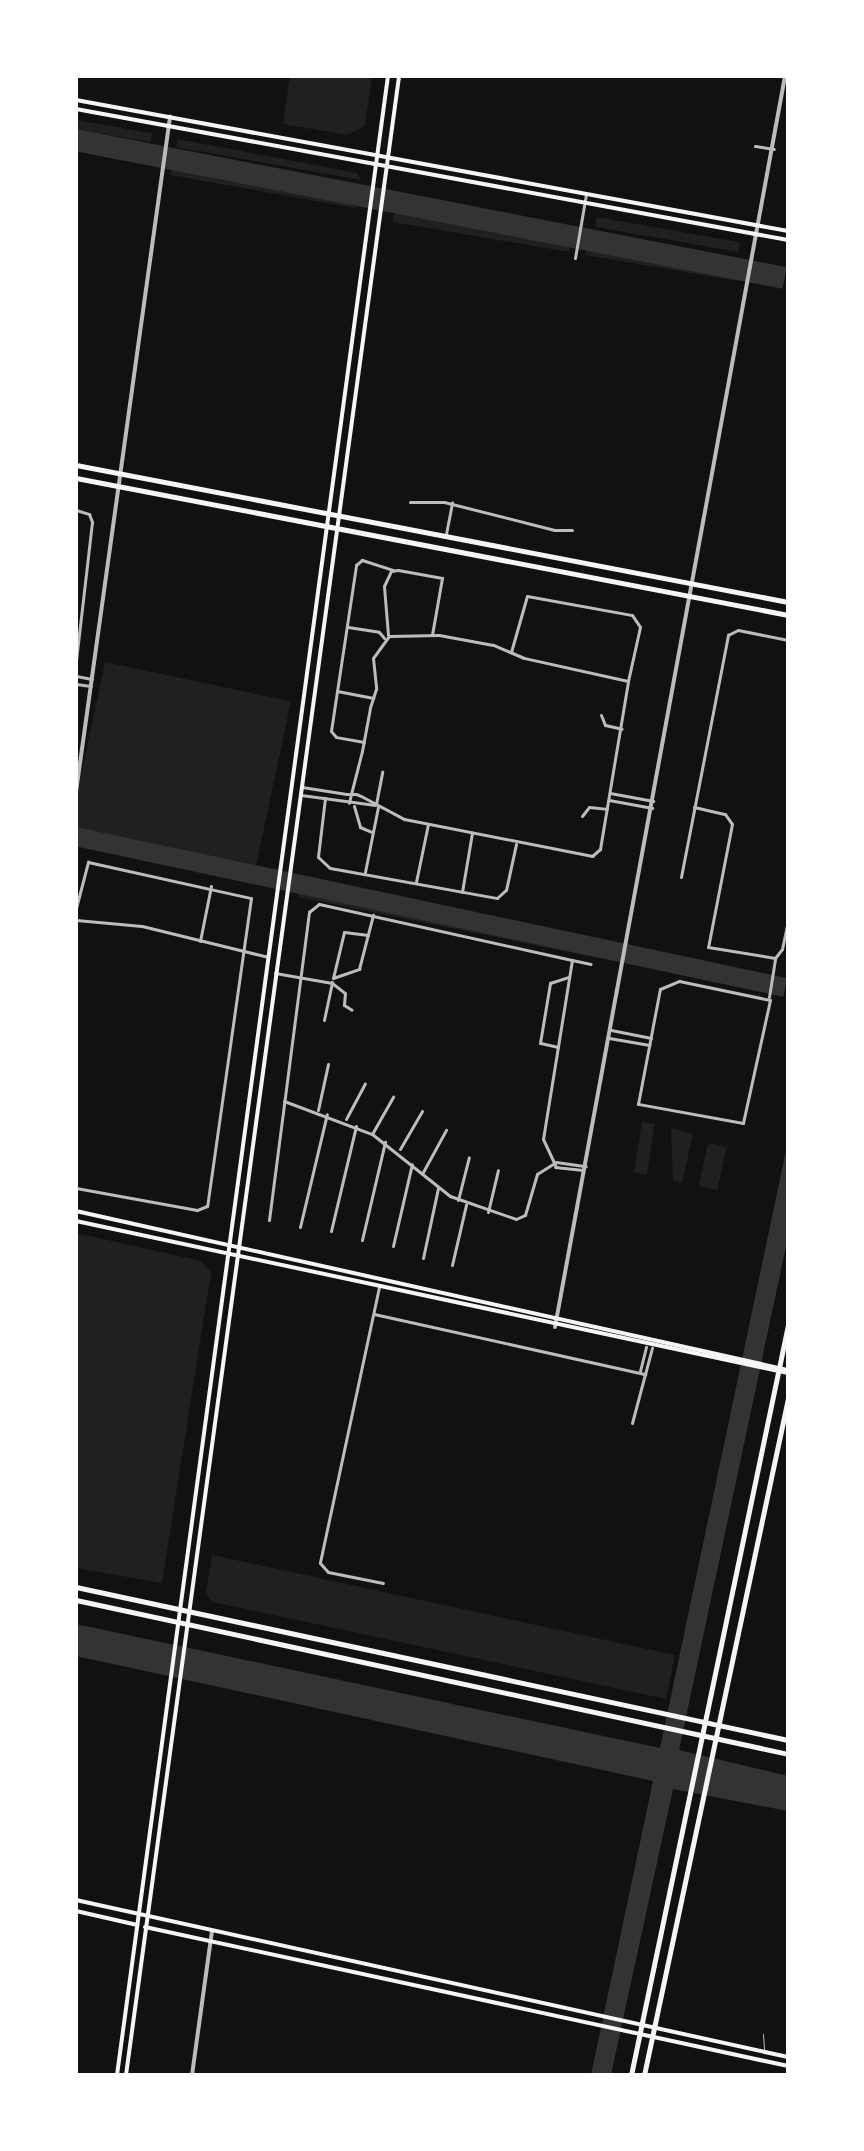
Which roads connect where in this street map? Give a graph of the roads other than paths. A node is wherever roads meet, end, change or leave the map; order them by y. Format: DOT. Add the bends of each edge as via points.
graph roads {
  1 [pos="388,76"];
  2 [pos="399,76"];
  3 [pos="785,76"];
  4 [pos="76,100"];
  5 [pos="76,109"];
  6 [pos="170,117"];
  7 [pos="169,126"];
  8 [pos="755,146"];
  9 [pos="774,149"];
  10 [pos="378,156"];
  11 [pos="389,158"];
  12 [pos="376,164"];
  13 [pos="388,167"];
  14 [pos="586,194"];
  15 [pos="584,203"];
  16 [pos="759,225"];
  17 [pos="788,231"];
  18 [pos="757,235"];
  19 [pos="788,240"];
  20 [pos="575,258"];
  21 [pos="76,465"];
  22 [pos="122,474"];
  23 [pos="76,478"];
  24 [pos="120,487"];
  25 [pos="410,502"];
  26 [pos="452,503"];
  27 [pos="76,510"];
  28 [pos="330,512"];
  29 [pos="339,514"];
  30 [pos="328,526"];
  31 [pos="336,528"];
  32 [pos="572,530"];
  33 [pos="446,534"];
  34 [pos="393,570"];
  35 [pos="693,583"];
  36 [pos="690,595"];
  37 [pos="788,602"];
  38 [pos="788,615"];
  39 [pos="348,627"];
  40 [pos="432,635"];
  41 [pos="386,638"];
  42 [pos="788,640"];
  43 [pos="511,652"];
  44 [pos="76,661"];
  45 [pos="76,676"];
  46 [pos="92,679"];
  47 [pos="628,681"];
  48 [pos="76,684"];
  49 [pos="91,686"];
  50 [pos="337,691"];
  51 [pos="374,698"];
  52 [pos="601,715"];
  53 [pos="622,729"];
  54 [pos="364,742"];
  55 [pos="382,772"];
  56 [pos="302,787"];
  57 [pos="76,792"];
  58 [pos="610,793"];
  59 [pos="351,794"];
  60 [pos="300,795"];
  61 [pos="325,798"];
  62 [pos="609,800"];
  63 [pos="653,801"];
  64 [pos="349,803"];
  65 [pos="354,806"];
  66 [pos="377,806"];
  67 [pos="694,807"];
  68 [pos="652,808"];
  69 [pos="607,809"];
  70 [pos="582,816"];
  71 [pos="428,824"];
  72 [pos="373,832"];
  73 [pos="472,833"];
  74 [pos="516,844"];
  75 [pos="365,872"];
  76 [pos="681,877"];
  77 [pos="416,882"];
  78 [pos="211,886"];
  79 [pos="462,892"];
  80 [pos="76,908"];
  81 [pos="373,915"];
  82 [pos="76,920"];
  83 [pos="788,920"];
  84 [pos="368,935"];
  85 [pos="200,941"];
  86 [pos="245,952"];
  87 [pos="268,957"];
  88 [pos="775,958"];
  89 [pos="572,960"];
  90 [pos="591,964"];
  91 [pos="275,973"];
  92 [pos="343,975"];
  93 [pos="569,977"];
  94 [pos="301,978"];
  95 [pos="332,980"];
  96 [pos="340,989"];
  97 [pos="768,999"];
  98 [pos="352,1010"];
  99 [pos="324,1020"];
  100 [pos="611,1030"];
  101 [pos="609,1038"];
  102 [pos="651,1038"];
  103 [pos="649,1045"];
  104 [pos="558,1047"];
  105 [pos="328,1064"];
  106 [pos="365,1084"];
  107 [pos="393,1097"];
  108 [pos="284,1101"];
  109 [pos="318,1110"];
  110 [pos="422,1111"];
  111 [pos="327,1113"];
  112 [pos="345,1120"];
  113 [pos="356,1126"];
  114 [pos="446,1130"];
  115 [pos="372,1134"];
  116 [pos="385,1142"];
  117 [pos="399,1151"];
  118 [pos="469,1157"];
  119 [pos="412,1163"];
  120 [pos="554,1165"];
  121 [pos="586,1168"];
  122 [pos="498,1170"];
  123 [pos="423,1173"];
  124 [pos="438,1187"];
  125 [pos="76,1188"];
  126 [pos="458,1201"];
  127 [pos="466,1205"];
  128 [pos="76,1211"];
  129 [pos="488,1212"];
  130 [pos="269,1220"];
  131 [pos="76,1221"];
  132 [pos="300,1227"];
  133 [pos="331,1231"];
  134 [pos="362,1240"];
  135 [pos="228,1243"];
  136 [pos="239,1246"];
  137 [pos="393,1246"];
  138 [pos="227,1253"];
  139 [pos="238,1256"];
  140 [pos="423,1258"];
  141 [pos="452,1265"];
  142 [pos="379,1287"];
  143 [pos="374,1314"];
  144 [pos="557,1317"];
  145 [pos="788,1325"];
  146 [pos="555,1327"];
  147 [pos="649,1347"];
  148 [pos="780,1365"];
  149 [pos="788,1372"];
  150 [pos="778,1374"];
  151 [pos="642,1375"];
  152 [pos="788,1398"];
  153 [pos="632,1423"];
  154 [pos="383,1583"];
  155 [pos="76,1587"];
  156 [pos="76,1600"];
  157 [pos="178,1609"];
  158 [pos="192,1613"];
  159 [pos="177,1622"];
  160 [pos="190,1625"];
  161 [pos="704,1723"];
  162 [pos="719,1726"];
  163 [pos="702,1736"];
  164 [pos="717,1739"];
  165 [pos="788,1740"];
  166 [pos="788,1754"];
  167 [pos="76,1900"];
  168 [pos="76,1911"];
  169 [pos="138,1914"];
  170 [pos="149,1916"];
  171 [pos="137,1925"];
  172 [pos="145,1927"];
  173 [pos="212,1931"];
  174 [pos="211,1940"];
  175 [pos="641,2025"];
  176 [pos="654,2028"];
  177 [pos="763,2034"];
  178 [pos="639,2035"];
  179 [pos="652,2038"];
  180 [pos="764,2052"];
  181 [pos="788,2057"];
  182 [pos="762,2061"];
  183 [pos="788,2066"];
  184 [pos="117,2075"];
  185 [pos="126,2075"];
  186 [pos="192,2075"];
  187 [pos="631,2075"];
  188 [pos="644,2075"];
  1 -- 10 [label="main road"];
  2 -- 11 [label="main road"];
  3 -- 9 [label="street"];
  4 -- 6 [label="main road"];
  5 -- 7 [label="main road"];
  6 -- 7 [label="street"];
  6 -- 10 [label="main road"];
  7 -- 12 [label="main road"];
  7 -- 22 [label="street"];
  8 -- 9 [label="street"];
  9 -- 16 [label="street"];
  10 -- 11 [label="main road"];
  10 -- 12 [label="main road"];
  11 -- 13 [label="main road"];
  11 -- 14 [label="main road"];
  12 -- 13 [label="main road"];
  12 -- 28 [label="main road"];
  13 -- 15 [label="main road"];
  13 -- 29 [label="main road"];
  14 -- 15 [label="street"];
  14 -- 16 [label="main road"];
  15 -- 18 [label="main road"];
  15 -- 20 [label="street"];
  16 -- 17 [label="main road"];
  16 -- 18 [label="street"];
  18 -- 19 [label="main road"];
  18 -- 35 [label="street"];
  21 -- 22 [label="main road"];
  22 -- 24 [label="street"];
  22 -- 28 [label="main road"];
  23 -- 24 [label="main road"];
  24 -- 30 [label="main road"];
  24 -- 46 [label="street"];
  25 -- 26 [label="street"];
  26 -- 32 [label="street"];
  26 -- 33 [label="street"];
  27 -- 44 [label="street" via="89,514 92,522"];
  28 -- 29 [label="main road"];
  28 -- 30 [label="main road"];
  29 -- 31 [label="main road"];
  29 -- 33 [label="main road"];
  30 -- 31 [label="main road"];
  30 -- 87 [label="main road"];
  31 -- 36 [label="main road"];
  31 -- 56 [label="main road"];
  33 -- 35 [label="main road"];
  34 -- 39 [label="street" via="358,561"];
  34 -- 40 [label="street" via="442,578"];
  34 -- 41 [label="street" via="383,591"];
  35 -- 36 [label="street"];
  35 -- 37 [label="main road"];
  36 -- 38 [label="main road"];
  36 -- 63 [label="street"];
  39 -- 41 [label="street"];
  39 -- 50 [label="street"];
  40 -- 41 [label="street"];
  40 -- 43 [label="street"];
  41 -- 51 [label="street" via="373,658"];
  42 -- 67 [label="street" via="738,630 728,635"];
  43 -- 47 [label="street"];
  43 -- 47 [label="street" via="527,596 632,615 640,627"];
  45 -- 46 [label="street"];
  46 -- 49 [label="street"];
  47 -- 53 [label="street"];
  48 -- 49 [label="street"];
  49 -- 57 [label="street"];
  50 -- 51 [label="street"];
  50 -- 54 [label="street" via="331,734"];
  51 -- 54 [label="street"];
  52 -- 53 [label="street" via="605,725"];
  53 -- 58 [label="street"];
  54 -- 59 [label="street"];
  55 -- 66 [label="street"];
  56 -- 59 [label="street"];
  56 -- 60 [label="main road"];
  58 -- 62 [label="street"];
  58 -- 63 [label="street"];
  59 -- 64 [label="street"];
  59 -- 66 [label="street"];
  60 -- 61 [label="street"];
  60 -- 91 [label="main road"];
  61 -- 64 [label="street"];
  61 -- 75 [label="street" via="320,862"];
  62 -- 68 [label="street"];
  62 -- 69 [label="street"];
  63 -- 68 [label="street"];
  64 -- 65 [label="street"];
  65 -- 66 [label="street"];
  65 -- 72 [label="street" via="360,827"];
  66 -- 71 [label="street"];
  66 -- 72 [label="street"];
  67 -- 76 [label="street"];
  67 -- 88 [label="street" via="725,814 732,824 708,947"];
  68 -- 100 [label="street"];
  69 -- 70 [label="street" via="589,807"];
  69 -- 74 [label="street" via="595,855"];
  71 -- 73 [label="street"];
  71 -- 77 [label="street"];
  72 -- 75 [label="street"];
  73 -- 74 [label="street"];
  73 -- 79 [label="street"];
  74 -- 79 [label="street" via="502,897"];
  75 -- 77 [label="street"];
  77 -- 79 [label="street"];
  78 -- 80 [label="street" via="88,862"];
  78 -- 85 [label="street"];
  78 -- 86 [label="street" via="251,898"];
  81 -- 84 [label="street"];
  81 -- 89 [label="street"];
  81 -- 94 [label="street" via="321,904 312,907"];
  82 -- 85 [label="street" via="142,926"];
  83 -- 88 [label="street"];
  84 -- 92 [label="street" via="359,969"];
  84 -- 95 [label="street" via="344,932"];
  85 -- 86 [label="street"];
  86 -- 87 [label="street"];
  86 -- 125 [label="street" via="207,1206 197,1210"];
  87 -- 135 [label="main road"];
  88 -- 97 [label="street"];
  89 -- 90 [label="street"];
  89 -- 93 [label="street"];
  91 -- 94 [label="street"];
  91 -- 136 [label="main road"];
  92 -- 95 [label="street"];
  92 -- 96 [label="street"];
  93 -- 104 [label="street"];
  93 -- 104 [label="street" via="557,976 550,983 540,1043"];
  94 -- 95 [label="street"];
  94 -- 108 [label="street"];
  95 -- 96 [label="street"];
  95 -- 99 [label="street"];
  96 -- 98 [label="street" via="344,1005"];
  97 -- 102 [label="street" via="668,982 660,989"];
  97 -- 103 [label="street" via="743,1123 638,1104"];
  100 -- 101 [label="street"];
  100 -- 102 [label="street"];
  101 -- 103 [label="street"];
  101 -- 121 [label="street"];
  102 -- 103 [label="street"];
  104 -- 120 [label="street" via="543,1139"];
  105 -- 109 [label="street"];
  106 -- 112 [label="street"];
  107 -- 115 [label="street"];
  108 -- 109 [label="street"];
  108 -- 130 [label="street"];
  109 -- 111 [label="street"];
  110 -- 117 [label="street"];
  111 -- 112 [label="street"];
  111 -- 132 [label="street"];
  112 -- 113 [label="street"];
  113 -- 115 [label="street"];
  113 -- 133 [label="street"];
  114 -- 123 [label="street"];
  115 -- 116 [label="street"];
  116 -- 117 [label="street"];
  116 -- 134 [label="street"];
  117 -- 119 [label="street"];
  118 -- 126 [label="street"];
  119 -- 123 [label="street"];
  119 -- 137 [label="street"];
  120 -- 121 [label="street"];
  120 -- 129 [label="street" via="535,1177 523,1217"];
  121 -- 144 [label="street"];
  122 -- 129 [label="street"];
  123 -- 124 [label="street"];
  124 -- 126 [label="street"];
  124 -- 140 [label="street"];
  126 -- 127 [label="street"];
  127 -- 129 [label="street"];
  127 -- 141 [label="street"];
  128 -- 135 [label="main road"];
  131 -- 138 [label="main road"];
  135 -- 136 [label="main road"];
  135 -- 138 [label="main road"];
  136 -- 139 [label="main road"];
  136 -- 144 [label="main road"];
  138 -- 139 [label="main road"];
  138 -- 157 [label="main road"];
  139 -- 142 [label="main road"];
  139 -- 158 [label="main road"];
  142 -- 143 [label="street"];
  142 -- 146 [label="main road"];
  143 -- 151 [label="street"];
  143 -- 154 [label="street" via="320,1563 328,1572"];
  144 -- 146 [label="street"];
  144 -- 148 [label="main road"];
  145 -- 148 [label="main road"];
  146 -- 147 [label="main road"];
  147 -- 150 [label="main road"];
  147 -- 151 [label="street"];
  148 -- 149 [label="main road"];
  148 -- 150 [label="main road"];
  149 -- 150 [label="main road"];
  150 -- 161 [label="main road"];
  151 -- 153 [label="street"];
  152 -- 162 [label="main road"];
  155 -- 157 [label="main road"];
  156 -- 159 [label="main road"];
  157 -- 158 [label="main road"];
  157 -- 159 [label="main road"];
  158 -- 160 [label="main road"];
  158 -- 161 [label="main road"];
  159 -- 160 [label="main road"];
  159 -- 169 [label="main road"];
  160 -- 163 [label="main road"];
  160 -- 170 [label="main road"];
  161 -- 162 [label="main road"];
  161 -- 163 [label="main road"];
  162 -- 164 [label="main road"];
  162 -- 165 [label="main road"];
  163 -- 164 [label="main road"];
  163 -- 175 [label="main road"];
  164 -- 166 [label="main road"];
  164 -- 176 [label="main road"];
  167 -- 169 [label="main road"];
  168 -- 171 [label="main road"];
  169 -- 170 [label="main road"];
  169 -- 171 [label="main road"];
  170 -- 172 [label="main road"];
  170 -- 173 [label="main road"];
  171 -- 172 [label="main road"];
  171 -- 184 [label="main road"];
  172 -- 174 [label="main road"];
  172 -- 185 [label="main road"];
  173 -- 174 [label="street"];
  173 -- 175 [label="main road"];
  174 -- 178 [label="main road"];
  174 -- 186 [label="street"];
  175 -- 176 [label="main road"];
  175 -- 178 [label="main road"];
  176 -- 179 [label="main road"];
  176 -- 180 [label="main road"];
  177 -- 180 [label="lane"];
  178 -- 179 [label="main road"];
  178 -- 187 [label="main road"];
  179 -- 182 [label="main road"];
  179 -- 188 [label="main road"];
  180 -- 181 [label="main road"];
  180 -- 182 [label="lane"];
  182 -- 183 [label="main road"];
}
